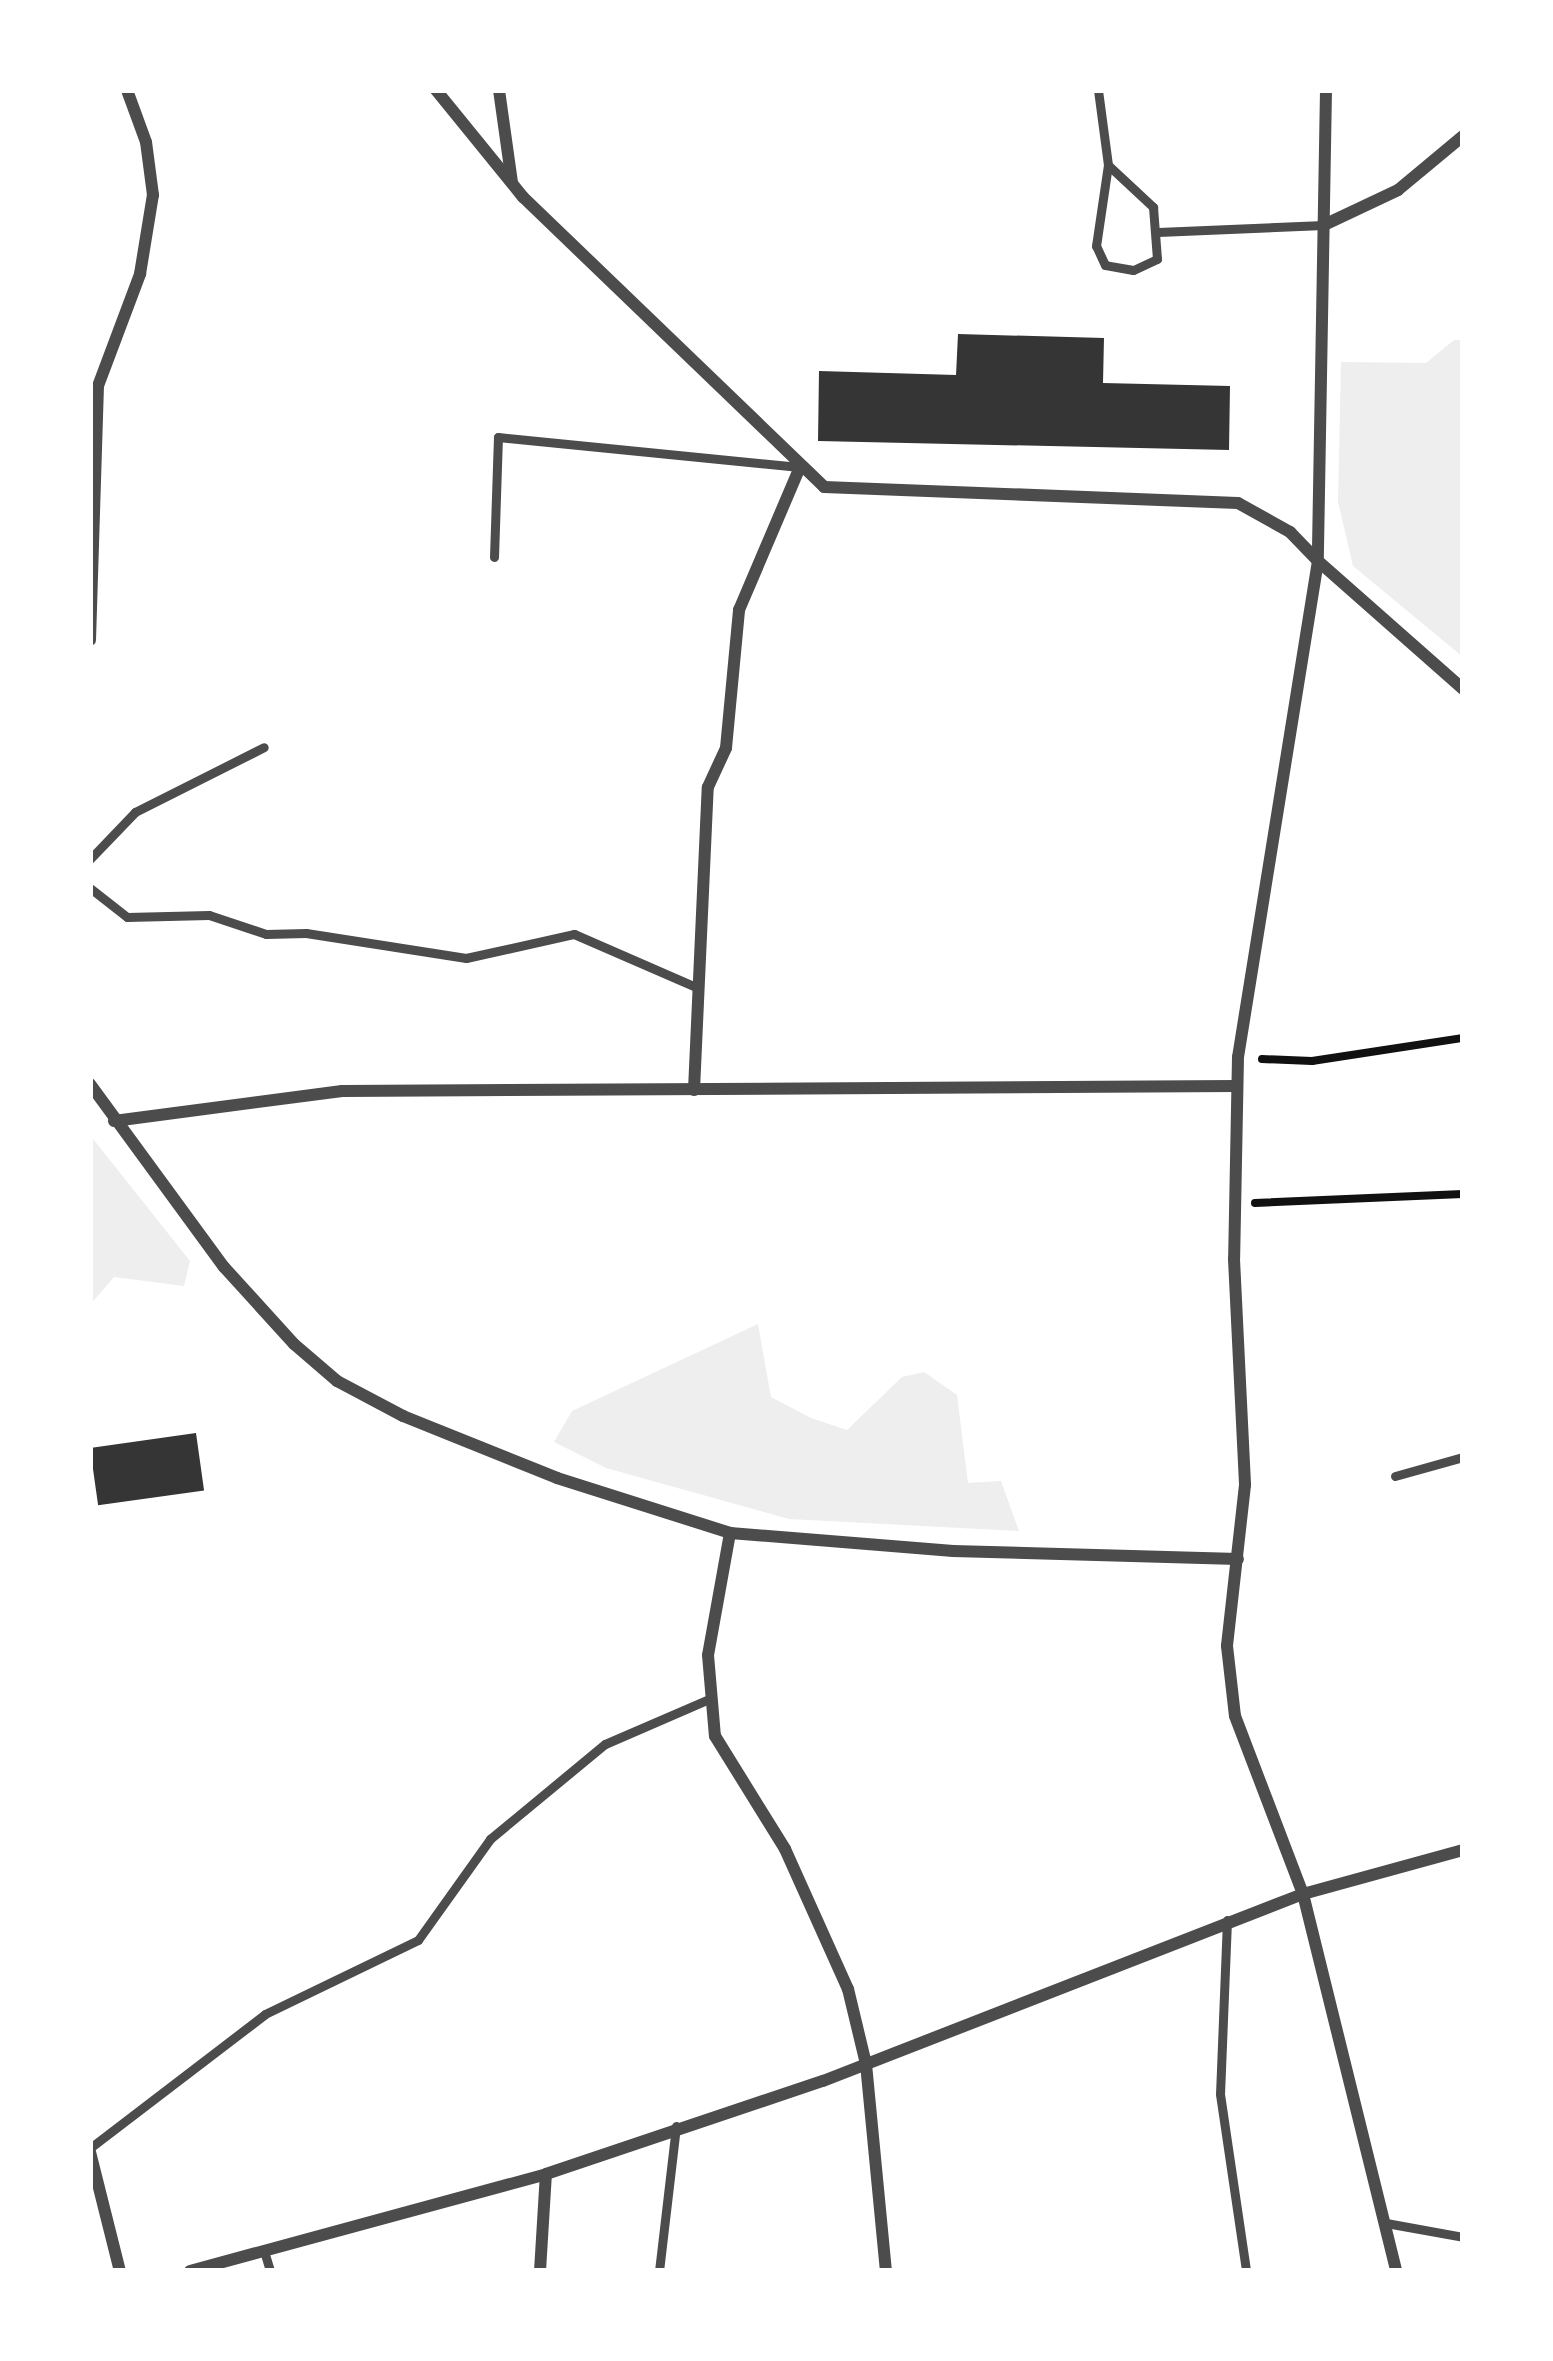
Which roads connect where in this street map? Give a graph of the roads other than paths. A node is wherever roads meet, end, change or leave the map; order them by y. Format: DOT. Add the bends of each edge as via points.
graph roads {
  1 [pos="127,90"];
  2 [pos="436,90"];
  3 [pos="500,90"];
  4 [pos="1097,90"];
  5 [pos="1326,90"];
  6 [pos="1463,136"];
  7 [pos="1108,165"];
  8 [pos="512,183"];
  9 [pos="1324,225"];
  10 [pos="1158,232"];
  11 [pos="800,467"];
  12 [pos="494,557"];
  13 [pos="1318,561"];
  14 [pos="90,640"];
  15 [pos="1463,689"];
  16 [pos="264,747"];
  17 [pos="90,859"];
  18 [pos="90,888"];
  19 [pos="698,988"];
  20 [pos="90,1084"];
  21 [pos="1237,1086"];
  22 [pos="694,1090"];
  23 [pos="113,1121"];
  24 [pos="1463,1457"];
  25 [pos="1395,1476"];
  26 [pos="730,1533"];
  27 [pos="1238,1559"];
  28 [pos="709,1699"];
  29 [pos="1463,1850"];
  30 [pos="1303,1894"];
  31 [pos="1227,1920"];
  32 [pos="866,2064"];
  33 [pos="676,2126"];
  34 [pos="90,2150"];
  35 [pos="546,2174"];
  36 [pos="1386,2223"];
  37 [pos="1463,2237"];
  38 [pos="264,2251"];
  39 [pos="120,2271"];
  40 [pos="190,2271"];
  41 [pos="271,2271"];
  42 [pos="540,2271"];
  43 [pos="658,2271"];
  44 [pos="886,2271"];
  45 [pos="1246,2271"];
  46 [pos="1396,2271"];
  1 -- 14 [label="street" via="146,142 152,195 140,274 98,386 92,428"];
  2 -- 8 [label="street"];
  3 -- 8 [label="street"];
  4 -- 7 [label="lane"];
  5 -- 9 [label="street"];
  6 -- 9 [label="street" via="1399,190"];
  7 -- 10 [label="lane" via="1153,207"];
  7 -- 10 [label="lane" via="1096,246 1105,265 1133,270 1156,260"];
  8 -- 11 [label="street"];
  9 -- 10 [label="lane"];
  9 -- 13 [label="street"];
  11 -- 12 [label="lane" via="498,437"];
  11 -- 13 [label="street" via="824,487 1238,503 1290,532"];
  11 -- 19 [label="street" via="740,610 726,748 701,827"];
  13 -- 15 [label="street"];
  13 -- 21 [label="street"];
  16 -- 17 [label="lane" via="135,812"];
  18 -- 19 [label="lane" via="127,917 209,915 266,934 466,958 574,934"];
  19 -- 22 [label="street"];
  20 -- 23 [label="street"];
  21 -- 22 [label="street"];
  21 -- 27 [label="street" via="1245,1485"];
  22 -- 23 [label="street" via="342,1090"];
  23 -- 26 [label="street" via="224,1267 337,1381 557,1478"];
  24 -- 25 [label="lane"];
  26 -- 27 [label="street" via="953,1551"];
  26 -- 28 [label="street" via="708,1655"];
  27 -- 30 [label="street" via="1227,1646 1234,1716"];
  28 -- 32 [label="street" via="735,1780 785,1850 823,1929"];
  28 -- 34 [label="lane" via="604,1744 490,1838 418,1940 265,2014"];
  29 -- 30 [label="street"];
  30 -- 31 [label="street"];
  30 -- 36 [label="street"];
  31 -- 32 [label="street"];
  31 -- 45 [label="lane" via="1220,2095"];
  32 -- 33 [label="street"];
  32 -- 44 [label="street"];
  33 -- 35 [label="street"];
  33 -- 43 [label="lane"];
  34 -- 39 [label="street"];
  35 -- 38 [label="street"];
  35 -- 42 [label="street"];
  36 -- 37 [label="lane"];
  36 -- 46 [label="street"];
  38 -- 40 [label="street"];
  38 -- 41 [label="lane"];
}
